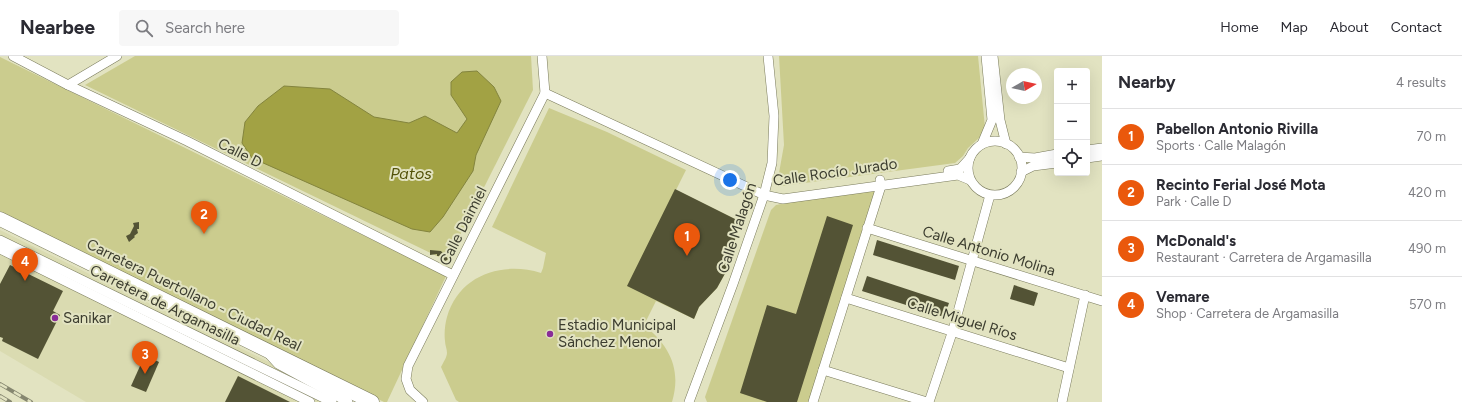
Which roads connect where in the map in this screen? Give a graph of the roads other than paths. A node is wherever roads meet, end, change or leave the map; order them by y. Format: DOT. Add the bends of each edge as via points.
graph roads {
  1 [pos="14,56"];
  2 [pos="117,56"];
  3 [pos="542,56"];
  4 [pos="768,56"];
  5 [pos="986,56"];
  6 [pos="993,56"];
  7 [pos="68,85"];
  8 [pos="545,93"];
  9 [pos="982,144"];
  10 [pos="1006,144"];
  11 [pos="1102,148"];
  12 [pos="1090,150"];
  13 [pos="1054,155"];
  14 [pos="1102,156"];
  15 [pos="1019,157"];
  16 [pos="970,158"];
  17 [pos="1090,158"];
  18 [pos="1054,163"];
  19 [pos="1021,172"];
  20 [pos="970,180"];
  21 [pos="880,183"];
  22 [pos="764,195"];
  23 [pos="990,195"];
  24 [pos="0,219"];
  25 [pos="867,228"];
  26 [pos="0,240"];
  27 [pos="0,249"];
  28 [pos="973,261"];
  29 [pos="453,275"];
  30 [pos="1085,295"];
  31 [pos="846,298"];
  32 [pos="1102,301"];
  33 [pos="953,330"];
  34 [pos="265,349"];
  35 [pos="1069,368"];
  36 [pos="823,370"];
  37 [pos="316,398"];
  38 [pos="310,402"];
  39 [pos="332,402"];
  40 [pos="348,402"];
  41 [pos="372,402"];
  42 [pos="423,402"];
  43 [pos="689,402"];
  44 [pos="813,402"];
  45 [pos="928,402"];
  46 [pos="1062,402"];
  1 -- 7 [label="street, Calle D"];
  2 -- 7 [label="street"];
  3 -- 8 [label="street"];
  4 -- 22 [label="street, Calle Malagón" via="774,116 772,162"];
  5 -- 9 [label="street" via="992,120"];
  6 -- 10 [label="street" via="1000,120"];
  7 -- 29 [label="street, Calle D" via="187,141"];
  8 -- 22 [label="street"];
  8 -- 29 [label="street, Calle Daimiel"];
  9 -- 10 [label="street" via="997,141"];
  9 -- 16 [label="street"];
  10 -- 15 [label="street" via="1014,149"];
  11 -- 12 [label="street"];
  13 -- 15 [label="street" via="1035,158"];
  14 -- 17 [label="street"];
  15 -- 19 [label="street"];
  16 -- 20 [label="street"];
  16 -- 21 [label="street, Calle Rocío Jurado" via="960,169"];
  18 -- 19 [label="street" via="1033,166"];
  19 -- 23 [label="street" via="1015,186 1008,192"];
  20 -- 21 [label="street, Calle Rocío Jurado" via="958,175"];
  20 -- 23 [label="street" via="976,188"];
  21 -- 22 [label="street, Calle Rocío Jurado"];
  21 -- 25 [label="street"];
  22 -- 43 [label="street, Calle Malagón"];
  23 -- 28 [label="street"];
  24 -- 34 [label="highway, Carretera Puertollano - Ciudad Real"];
  25 -- 28 [label="street, Calle Antonio Molina"];
  25 -- 31 [label="street"];
  26 -- 37 [label="street, Carretera de Argamasilla"];
  27 -- 38 [label="street, Carretera de Argamasilla"];
  28 -- 30 [label="street, Calle Antonio Molina"];
  28 -- 33 [label="street"];
  29 -- 42 [label="street, Calle Daimiel" via="408,366 406,379 410,390"];
  30 -- 32 [label="street, Calle Antonio Molina"];
  30 -- 35 [label="street"];
  31 -- 33 [label="street, Calle Miguel Ríos"];
  31 -- 36 [label="street"];
  33 -- 35 [label="street, Calle Miguel Ríos"];
  33 -- 45 [label="street"];
  34 -- 40 [label="street" via="278,364"];
  34 -- 41 [label="highway, Carretera Puertollano - Ciudad Real"];
  35 -- 46 [label="street"];
  36 -- 44 [label="street"];
  36 -- 45 [label="street"];
  37 -- 39 [label="street, Carretera de Argamasilla"];
}
